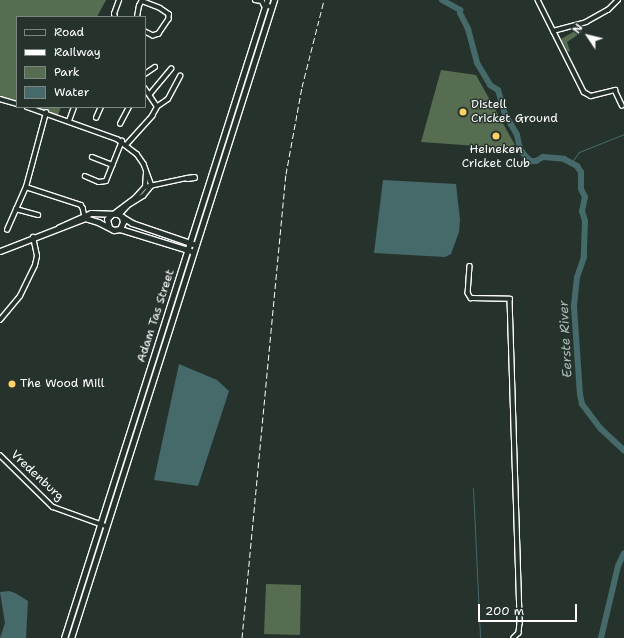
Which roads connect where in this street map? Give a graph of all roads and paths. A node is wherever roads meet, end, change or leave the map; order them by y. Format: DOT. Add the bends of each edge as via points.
graph roads {
  1 [pos="120,0"];
  2 [pos="255,0"];
  3 [pos="273,0"];
  4 [pos="538,0"];
  5 [pos="618,0"];
  6 [pos="142,1"];
  7 [pos="265,2"];
  8 [pos="272,7"];
  9 [pos="115,16"];
  10 [pos="137,16"];
  11 [pos="553,31"];
  12 [pos="146,32"];
  13 [pos="155,67"];
  14 [pos="171,69"];
  15 [pos="146,73"];
  16 [pos="180,76"];
  17 [pos="146,91"];
  18 [pos="150,94"];
  19 [pos="0,100"];
  20 [pos="16,104"];
  21 [pos="622,105"];
  22 [pos="158,106"];
  23 [pos="31,108"];
  24 [pos="74,108"];
  25 [pos="101,108"];
  26 [pos="128,108"];
  27 [pos="46,113"];
  28 [pos="96,118"];
  29 [pos="70,121"];
  30 [pos="120,124"];
  31 [pos="122,141"];
  32 [pos="127,144"];
  33 [pos="92,157"];
  34 [pos="113,165"];
  35 [pos="146,170"];
  36 [pos="85,176"];
  37 [pos="194,177"];
  38 [pos="187,178"];
  39 [pos="152,186"];
  40 [pos="26,187"];
  41 [pos="145,187"];
  42 [pos="16,210"];
  43 [pos="113,214"];
  44 [pos="38,215"];
  45 [pos="85,216"];
  46 [pos="121,216"];
  47 [pos="109,227"];
  48 [pos="120,229"];
  49 [pos="7,230"];
  50 [pos="33,238"];
  51 [pos="190,243"];
  52 [pos="196,244"];
  53 [pos="188,250"];
  54 [pos="0,251"];
  55 [pos="194,252"];
  56 [pos="470,266"];
  57 [pos="0,320"];
  58 [pos="0,455"];
  59 [pos="101,524"];
  60 [pos="106,526"];
  61 [pos="64,638"];
  62 [pos="71,638"];
  63 [pos="514,638"];
  1 -- 9 [label="street"];
  2 -- 7 [label="street"];
  3 -- 8 [label="main road, Adam Tas Street"];
  4 -- 11 [label="street"];
  5 -- 11 [label="street" via="608,10 586,22"];
  6 -- 10 [label="street"];
  6 -- 12 [label="street" via="170,14 159,34 154,36"];
  7 -- 8 [label="street"];
  7 -- 51 [label="main road, Adam Tas Street"];
  8 -- 52 [label="main road, Adam Tas Street"];
  11 -- 21 [label="street" via="584,92 591,96 615,90"];
  13 -- 15 [label="street"];
  14 -- 18 [label="street"];
  16 -- 22 [label="street" via="168,99"];
  17 -- 18 [label="street"];
  18 -- 22 [label="street"];
  19 -- 20 [label="street"];
  22 -- 32 [label="street"];
  23 -- 27 [label="street"];
  24 -- 29 [label="street"];
  25 -- 28 [label="street"];
  26 -- 30 [label="street"];
  27 -- 29 [label="street"];
  27 -- 40 [label="street"];
  29 -- 31 [label="street"];
  31 -- 32 [label="street"];
  31 -- 34 [label="street"];
  32 -- 35 [label="street" via="138,154"];
  33 -- 34 [label="street"];
  34 -- 36 [label="street" via="108,178 102,182"];
  35 -- 39 [label="street"];
  35 -- 41 [label="street"];
  37 -- 38 [label="main road"];
  38 -- 39 [label="street"];
  39 -- 41 [label="street"];
  39 -- 46 [label="street" via="144,196 128,206"];
  40 -- 42 [label="street"];
  40 -- 45 [label="street" via="80,204 84,208"];
  41 -- 43 [label="street"];
  42 -- 44 [label="street"];
  42 -- 49 [label="street"];
  43 -- 45 [label="main road" via="92,212"];
  43 -- 46 [label="main road"];
  43 -- 47 [label="main road" via="107,219"];
  45 -- 47 [label="main road"];
  45 -- 50 [label="main road"];
  46 -- 48 [label="main road" via="124,222"];
  46 -- 51 [label="main road" via="132,223"];
  47 -- 48 [label="main road" via="114,230"];
  48 -- 53 [label="main road"];
  50 -- 54 [label="main road"];
  50 -- 57 [label="street" via="35,265 20,296"];
  51 -- 52 [label="main road"];
  51 -- 53 [label="main road, Adam Tas Street"];
  52 -- 55 [label="main road, Adam Tas Street"];
  53 -- 55 [label="main road"];
  53 -- 59 [label="main road, Adam Tas Street"];
  55 -- 60 [label="main road, Adam Tas Street"];
  56 -- 63 [label="street" via="468,293 471,298 510,298 520,623 519,633"];
  58 -- 59 [label="street, Vredenburg" via="53,507"];
  59 -- 60 [label="street, Vredenburg"];
  59 -- 61 [label="main road, Adam Tas Street"];
  60 -- 62 [label="main road, Adam Tas Street"];
}
